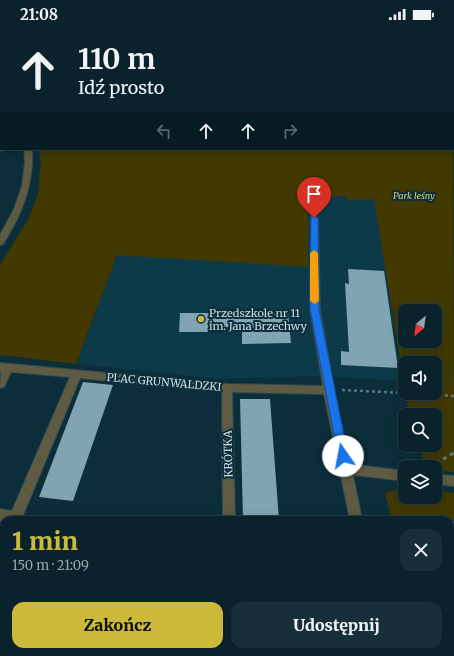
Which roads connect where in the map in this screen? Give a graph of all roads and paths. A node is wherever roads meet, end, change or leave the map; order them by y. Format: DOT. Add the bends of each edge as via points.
graph roads {
  1 [pos="28,150"];
  2 [pos="314,218"];
  3 [pos="0,241"];
  4 [pos="4,367"];
  5 [pos="77,373"];
  6 [pos="0,384"];
  7 [pos="227,388"];
  8 [pos="329,390"];
  9 [pos="398,392"];
  10 [pos="442,395"];
  11 [pos="454,396"];
  12 [pos="454,453"];
  13 [pos="442,460"];
  14 [pos="346,469"];
  15 [pos="398,475"];
  16 [pos="442,480"];
  17 [pos="454,482"];
  18 [pos="16,516"];
  19 [pos="228,516"];
  20 [pos="355,516"];
  1 -- 3 [label="street" via="30,164 26,186 16,216"];
  2 -- 8 [label="street" via="315,309"];
  4 -- 5 [label="street, PLAC GRUNWALDZKI"];
  4 -- 6 [label="street"];
  5 -- 7 [label="street, PLAC GRUNWALDZKI"];
  5 -- 18 [label="street"];
  7 -- 8 [label="street, PLAC GRUNWALDZKI"];
  7 -- 19 [label="street, KRÓTKA"];
  8 -- 9 [label="path"];
  8 -- 14 [label="street"];
  10 -- 11 [label="path"];
  12 -- 13 [label="path"];
  14 -- 15 [label="street"];
  14 -- 20 [label="street"];
  16 -- 17 [label="street"];
}
